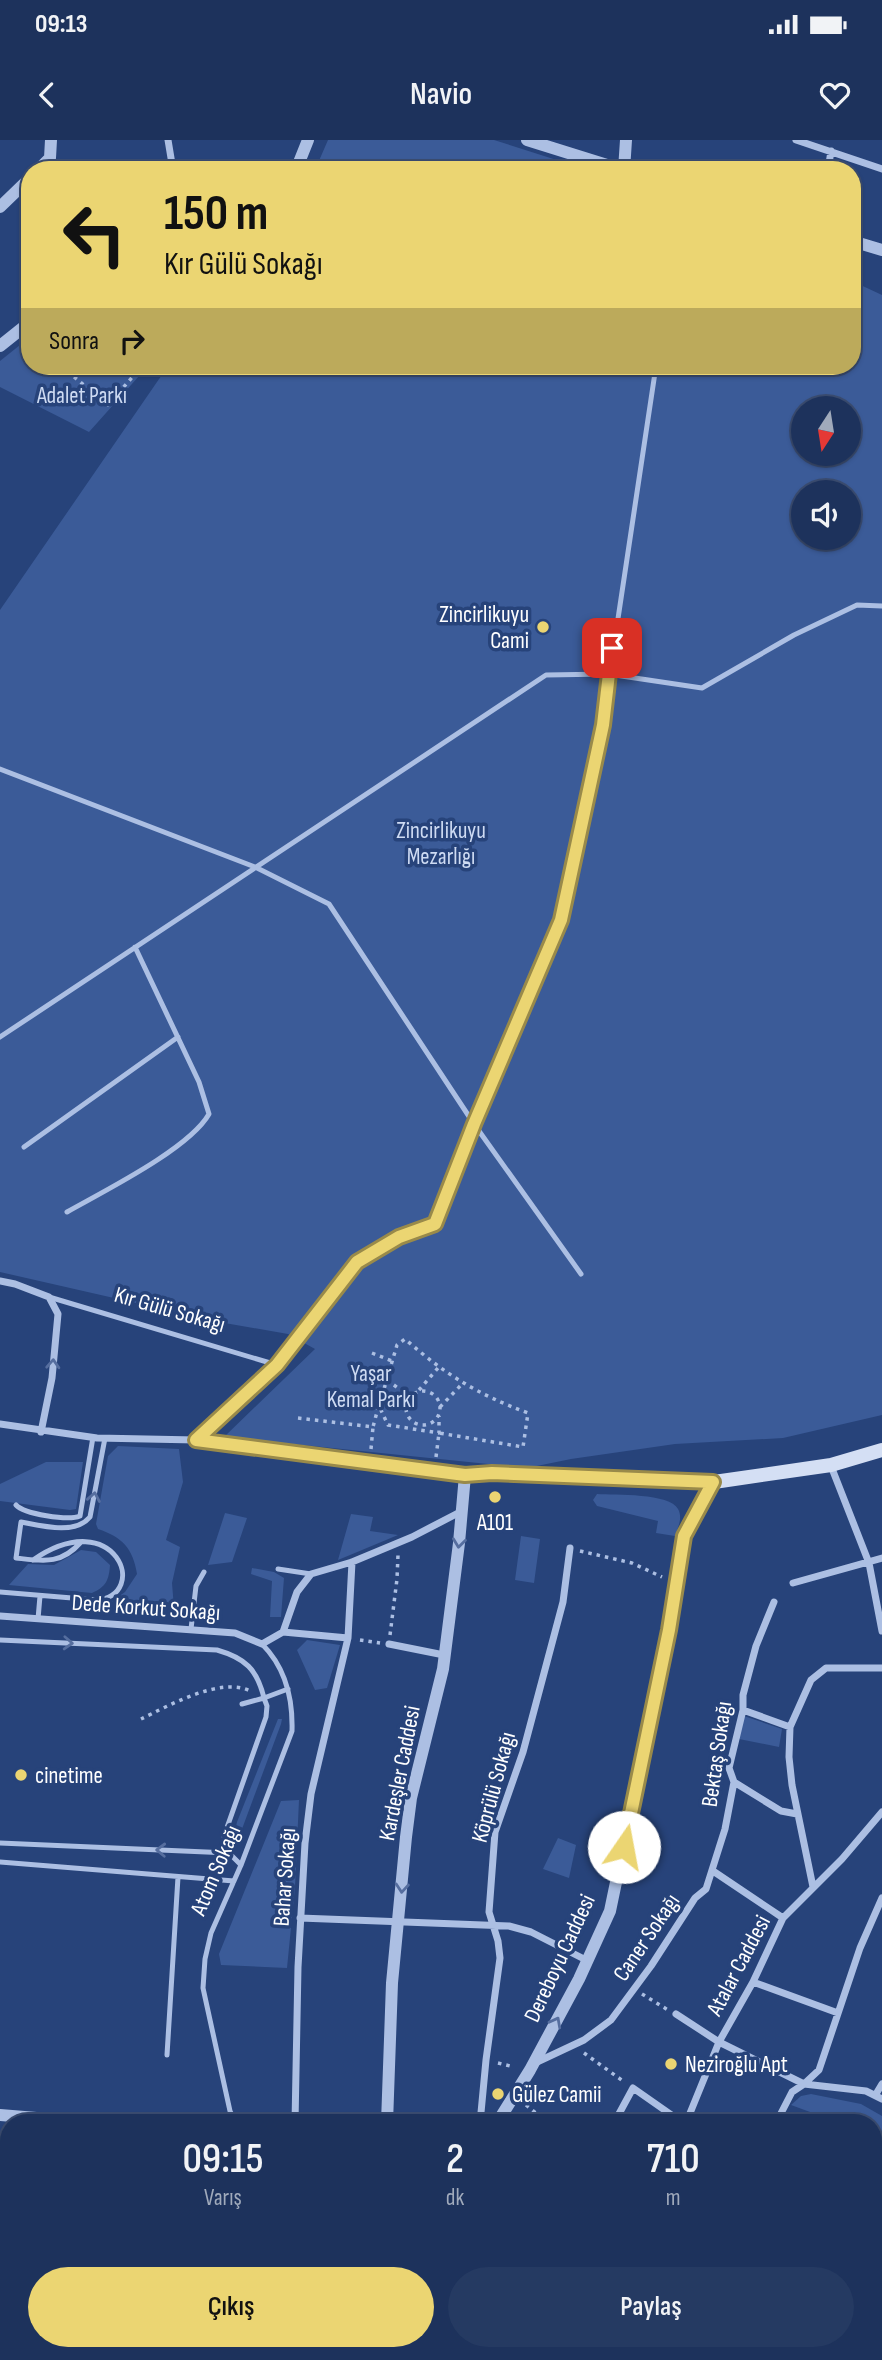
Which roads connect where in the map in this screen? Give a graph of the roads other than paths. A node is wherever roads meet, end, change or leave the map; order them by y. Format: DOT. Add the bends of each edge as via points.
graph roads {
  1 [pos="51,140"];
  2 [pos="168,140"];
  3 [pos="309,140"];
  4 [pos="527,140"];
  5 [pos="626,140"];
  6 [pos="796,140"];
  7 [pos="831,150"];
  8 [pos="47,161"];
  9 [pos="172,161"];
  10 [pos="300,161"];
  11 [pos="594,161"];
  12 [pos="624,161"];
  13 [pos="829,161"];
  14 [pos="861,161"];
  15 [pos="861,161"];
  16 [pos="882,169"];
  17 [pos="21,187"];
  18 [pos="0,207"];
  19 [pos="861,244"];
  20 [pos="882,250"];
  21 [pos="21,329"];
  22 [pos="0,346"];
  23 [pos="655,375"];
  24 [pos="882,606"];
  25 [pos="608,674"];
  26 [pos="0,769"];
  27 [pos="255,867"];
  28 [pos="135,947"];
  29 [pos="0,1037"];
  30 [pos="178,1037"];
  31 [pos="474,1124"];
  32 [pos="24,1147"];
  33 [pos="67,1212"];
  34 [pos="581,1274"];
  35 [pos="0,1281"];
  36 [pos="49,1297"];
  37 [pos="277,1365"];
  38 [pos="0,1424"];
  39 [pos="41,1432"];
  40 [pos="93,1437"];
  41 [pos="105,1438"];
  42 [pos="196,1440"];
  43 [pos="882,1450"];
  44 [pos="831,1465"];
  45 [pos="465,1475"];
  46 [pos="713,1482"];
  47 [pos="16,1505"];
  48 [pos="463,1511"];
  49 [pos="81,1542"];
  50 [pos="570,1548"];
  51 [pos="882,1558"];
  52 [pos="33,1560"];
  53 [pos="352,1562"];
  54 [pos="869,1563"];
  55 [pos="278,1569"];
  56 [pos="204,1572"];
  57 [pos="311,1574"];
  58 [pos="793,1583"];
  59 [pos="0,1592"];
  60 [pos="40,1596"];
  61 [pos="774,1602"];
  62 [pos="0,1616"];
  63 [pos="38,1619"];
  64 [pos="191,1629"];
  65 [pos="283,1632"];
  66 [pos="882,1632"];
  67 [pos="348,1638"];
  68 [pos="0,1640"];
  69 [pos="389,1641"];
  70 [pos="262,1644"];
  71 [pos="444,1655"];
  72 [pos="882,1668"];
  73 [pos="288,1689"];
  74 [pos="264,1698"];
  75 [pos="242,1704"];
  76 [pos="743,1710"];
  77 [pos="790,1727"];
  78 [pos="734,1782"];
  79 [pos="882,1812"];
  80 [pos="797,1814"];
  81 [pos="0,1843"];
  82 [pos="229,1853"];
  83 [pos="0,1862"];
  84 [pos="241,1865"];
  85 [pos="713,1871"];
  86 [pos="178,1877"];
  87 [pos="234,1881"];
  88 [pos="813,1886"];
  89 [pos="882,1898"];
  90 [pos="300,1918"];
  91 [pos="783,1918"];
  92 [pos="399,1923"];
  93 [pos="495,1927"];
  94 [pos="588,1961"];
  95 [pos="753,1982"];
  96 [pos="838,2013"];
  97 [pos="676,2014"];
  98 [pos="719,2042"];
  99 [pos="167,2055"];
  100 [pos="532,2067"];
  101 [pos="804,2084"];
  102 [pos="882,2084"];
  103 [pos="879,2096"];
  104 [pos="232,2114"];
  105 [pos="295,2114"];
  106 [pos="387,2114"];
  107 [pos="481,2114"];
  108 [pos="502,2114"];
  109 [pos="619,2114"];
  110 [pos="672,2114"];
  111 [pos="689,2114"];
  112 [pos="781,2114"];
  1 -- 8 [label="street"];
  2 -- 9 [label="street"];
  3 -- 10 [label="street"];
  4 -- 11 [label="street"];
  5 -- 12 [label="street"];
  6 -- 7 [label="street"];
  7 -- 13 [label="street"];
  7 -- 14 [label="street"];
  15 -- 16 [label="street"];
  17 -- 18 [label="street"];
  19 -- 20 [label="street"];
  21 -- 22 [label="street"];
  23 -- 25 [label="lane"];
  24 -- 25 [label="lane" via="858,606 793,635 702,688"];
  25 -- 27 [label="lane" via="546,674"];
  25 -- 31 [label="lane" via="603,725 561,920"];
  26 -- 27 [label="lane"];
  27 -- 28 [label="lane"];
  27 -- 31 [label="lane" via="329,904"];
  28 -- 29 [label="lane"];
  28 -- 30 [label="lane"];
  30 -- 32 [label="lane"];
  30 -- 33 [label="lane" via="209,1114 202,1126 142,1170"];
  31 -- 34 [label="lane"];
  31 -- 37 [label="lane" via="435,1224 399,1237 357,1262"];
  35 -- 36 [label="street"];
  36 -- 37 [label="lane, Kır Gülü Sokağı"];
  39 -- 36 [label="street, one-way" via="58,1314"];
  37 -- 42 [label="street"];
  38 -- 39 [label="street"];
  39 -- 40 [label="street"];
  40 -- 41 [label="street"];
  40 -- 47 [label="lane" via="80,1516 43,1514"];
  41 -- 42 [label="street"];
  52 -- 41 [label="lane, one-way" via="16,1558 22,1521 55,1527 86,1521"];
  42 -- 45 [label="main road"];
  43 -- 44 [label="main road"];
  44 -- 46 [label="main road"];
  44 -- 54 [label="street"];
  45 -- 46 [label="main road"];
  45 -- 48 [label="street, Kardeşler Caddesi"];
  46 -- 94 [label="street, Dereboyu Caddesi" via="684,1536 629,1828 610,1911"];
  48 -- 53 [label="street"];
  48 -- 71 [label="street, Kardeşler Caddesi, one-way"];
  49 -- 52 [label="lane" via="46,1551"];
  49 -- 52 [label="lane" via="69,1554 46,1562"];
  49 -- 60 [label="lane" via="101,1544 120,1561 121,1584 116,1592 96,1600"];
  50 -- 93 [label="street, Köprülü Sokağı" via="560,1614 523,1752 495,1832 489,1912"];
  51 -- 54 [label="street"];
  53 -- 57 [label="street"];
  53 -- 67 [label="street, Bahar Sokağı"];
  54 -- 58 [label="street"];
  54 -- 66 [label="street"];
  55 -- 57 [label="lane"];
  56 -- 64 [label="lane" via="196,1586"];
  57 -- 65 [label="street" via="297,1592"];
  59 -- 60 [label="lane"];
  60 -- 63 [label="lane"];
  61 -- 76 [label="street, Bektaş Sokağı" via="756,1646"];
  62 -- 63 [label="street, Dede Korkut Sokağı"];
  63 -- 64 [label="street, Dede Korkut Sokağı"];
  64 -- 70 [label="street, Dede Korkut Sokağı" via="235,1633"];
  65 -- 67 [label="street"];
  65 -- 70 [label="street"];
  67 -- 90 [label="street, Bahar Sokağı" via="311,1794"];
  68 -- 74 [label="lane, one-way" via="217,1650 248,1665"];
  69 -- 71 [label="street"];
  70 -- 73 [label="lane, Atom Sokağı" via="276,1658"];
  71 -- 92 [label="street, Kardeşler Caddesi, one-way" via="411,1798"];
  72 -- 77 [label="street" via="818,1672"];
  73 -- 74 [label="lane"];
  73 -- 84 [label="lane, Atom Sokağı" via="292,1731"];
  74 -- 75 [label="lane"];
  74 -- 82 [label="lane" via="266,1717 224,1836"];
  76 -- 77 [label="street"];
  76 -- 78 [label="street, Bektaş Sokağı" via="729,1768"];
  77 -- 80 [label="street"];
  78 -- 80 [label="street" via="781,1811"];
  78 -- 85 [label="street, Bektaş Sokağı"];
  79 -- 88 [label="street, Atalar Caddesi"];
  80 -- 88 [label="street"];
  82 -- 81 [label="lane, one-way"];
  82 -- 84 [label="lane"];
  83 -- 86 [label="lane"];
  84 -- 87 [label="lane, Atom Sokağı"];
  85 -- 91 [label="street"];
  85 -- 100 [label="street, Caner Sokağı" via="706,1889 695,1898 611,2020"];
  86 -- 87 [label="lane"];
  86 -- 99 [label="lane"];
  87 -- 104 [label="lane, Atom Sokağı" via="211,1933 203,1988"];
  88 -- 91 [label="street, Atalar Caddesi"];
  89 -- 96 [label="street"];
  90 -- 92 [label="street"];
  90 -- 105 [label="street, Bahar Sokağı"];
  91 -- 95 [label="street, Atalar Caddesi"];
  92 -- 93 [label="street"];
  92 -- 106 [label="street, Kardeşler Caddesi"];
  93 -- 94 [label="street" via="531,1932"];
  93 -- 107 [label="street, Köprülü Sokağı" via="500,1958"];
  100 -- 94 [label="street, Dereboyu Caddesi, one-way"];
  95 -- 96 [label="street"];
  95 -- 98 [label="street, Atalar Caddesi"];
  96 -- 101 [label="street" via="819,2070"];
  97 -- 98 [label="street"];
  98 -- 101 [label="street"];
  98 -- 111 [label="street, Atalar Caddesi"];
  100 -- 108 [label="street, Dereboyu Caddesi"];
  101 -- 103 [label="street"];
  101 -- 112 [label="street" via="792,2092"];
  102 -- 103 [label="street"];
  109 -- 110 [label="street" via="633,2088"];
}
